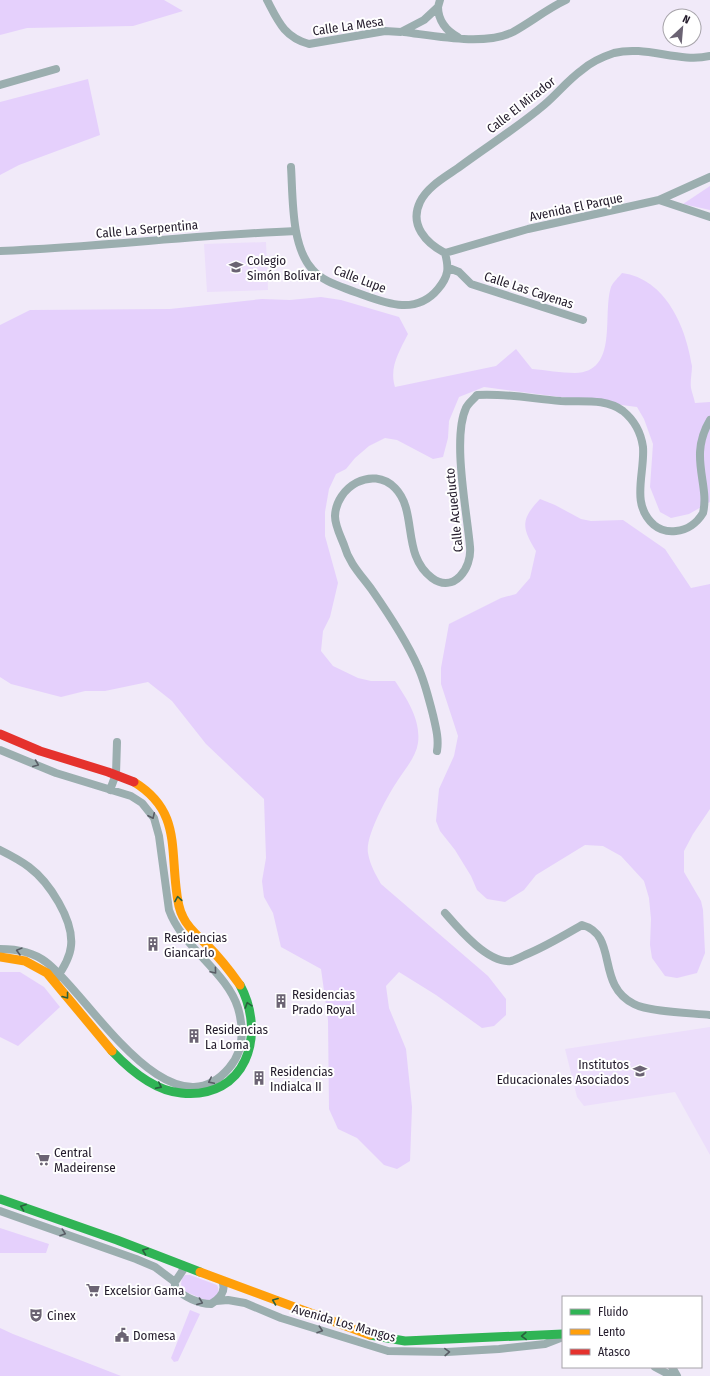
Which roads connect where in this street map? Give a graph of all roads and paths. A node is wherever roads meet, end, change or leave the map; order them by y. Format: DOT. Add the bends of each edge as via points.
graph roads {
  1 [pos="267,0"];
  2 [pos="566,0"];
  3 [pos="439,3"];
  4 [pos="401,32"];
  5 [pos="459,37"];
  6 [pos="710,56"];
  7 [pos="56,69"];
  8 [pos="0,85"];
  9 [pos="291,167"];
  10 [pos="710,177"];
  11 [pos="659,200"];
  12 [pos="710,217"];
  13 [pos="296,231"];
  14 [pos="0,251"];
  15 [pos="445,253"];
  16 [pos="448,268"];
  17 [pos="584,320"];
  18 [pos="710,420"];
  19 [pos="0,734"];
  20 [pos="117,742"];
  21 [pos="0,750"];
  22 [pos="437,751"];
  23 [pos="116,774"];
  24 [pos="110,790"];
  25 [pos="0,850"];
  26 [pos="445,913"];
  27 [pos="0,949"];
  28 [pos="0,957"];
  29 [pos="56,978"];
  30 [pos="710,1015"];
  31 [pos="0,1199"];
  32 [pos="0,1211"];
  33 [pos="182,1265"];
  34 [pos="222,1281"];
  35 [pos="175,1282"];
  36 [pos="216,1301"];
  37 [pos="562,1336"];
  38 [pos="562,1336"];
  39 [pos="657,1368"];
  40 [pos="672,1376"];
  1 -- 4 [label="street, Calle La Mesa" via="284,31 309,44 385,32"];
  2 -- 5 [label="street" via="501,36 483,40"];
  3 -- 4 [label="street, Calle La Mesa" via="424,20"];
  3 -- 5 [label="street" via="438,13 444,25"];
  4 -- 5 [label="street"];
  6 -- 15 [label="street, Calle El Mirador" via="701,58 629,51 599,59 581,70 543,105 438,183 420,201 417,211 419,230 432,246"];
  7 -- 8 [label="street"];
  9 -- 13 [label="street, Calle Lupe"];
  10 -- 11 [label="street, Avenida El Parque"];
  11 -- 12 [label="street"];
  11 -- 15 [label="street, Avenida El Parque" via="528,229"];
  13 -- 14 [label="street, Calle La Serpentina" via="221,234 72,248"];
  13 -- 16 [label="street, Calle Lupe" via="301,249 312,269 322,277 340,286 394,304 422,303 445,281"];
  15 -- 16 [label="street"];
  16 -- 17 [label="street, Calle Las Cayenas" via="459,272 471,284"];
  18 -- 22 [label="street, Calle Acueducto" via="702,438 701,454 708,489 706,506 702,516 694,524 684,530 672,532 659,529 649,521 642,510 640,478 643,447 636,425 618,407 593,401 477,395 466,406 459,443 471,558 461,576 453,582 433,579 417,560 403,499 394,487 373,478 361,480 343,494 335,517 348,560 372,591 419,668 439,741"];
  19 -- 23 [label="street" via="35,750"];
  20 -- 23 [label="street"];
  21 -- 24 [label="street, one-way"];
  23 -- 24 [label="street"];
  29 -- 23 [label="street, one-way" via="102,1041 156,1085 175,1093 210,1092 222,1086 240,1067 252,1044 251,1013 244,993 216,955 189,926 180,911 175,853 165,812 146,789"];
  24 -- 29 [label="street, one-way" via="131,796 142,803 154,818 169,910 173,920 217,974 238,1007 242,1034 235,1060 223,1075 199,1086 189,1087 162,1078 129,1052"];
  25 -- 29 [label="street" via="37,874 61,905 69,925 71,946 68,959"];
  26 -- 30 [label="street" via="467,938 485,952 510,961 546,947 582,925 592,928 599,934 611,981 623,997 645,1009"];
  29 -- 27 [label="street, one-way" via="44,960 14,949"];
  28 -- 29 [label="street" via="26,960"];
  33 -- 31 [label="street, Avenida Los Mangos, one-way"];
  32 -- 35 [label="street, Avenida Los Mangos, one-way" via="136,1259 155,1267"];
  33 -- 34 [label="street, Avenida Los Mangos"];
  33 -- 35 [label="street" via="183,1270"];
  34 -- 36 [label="street" via="224,1289"];
  37 -- 34 [label="street, Avenida Los Mangos, one-way" via="390,1340 355,1331"];
  35 -- 36 [label="street, Avenida Los Mangos, one-way" via="175,1288 183,1295 206,1304"];
  36 -- 38 [label="street, Avenida Los Mangos, one-way" via="245,1303 281,1318 388,1351 447,1352 518,1347 545,1344"];
  39 -- 40 [label="street"];
}
